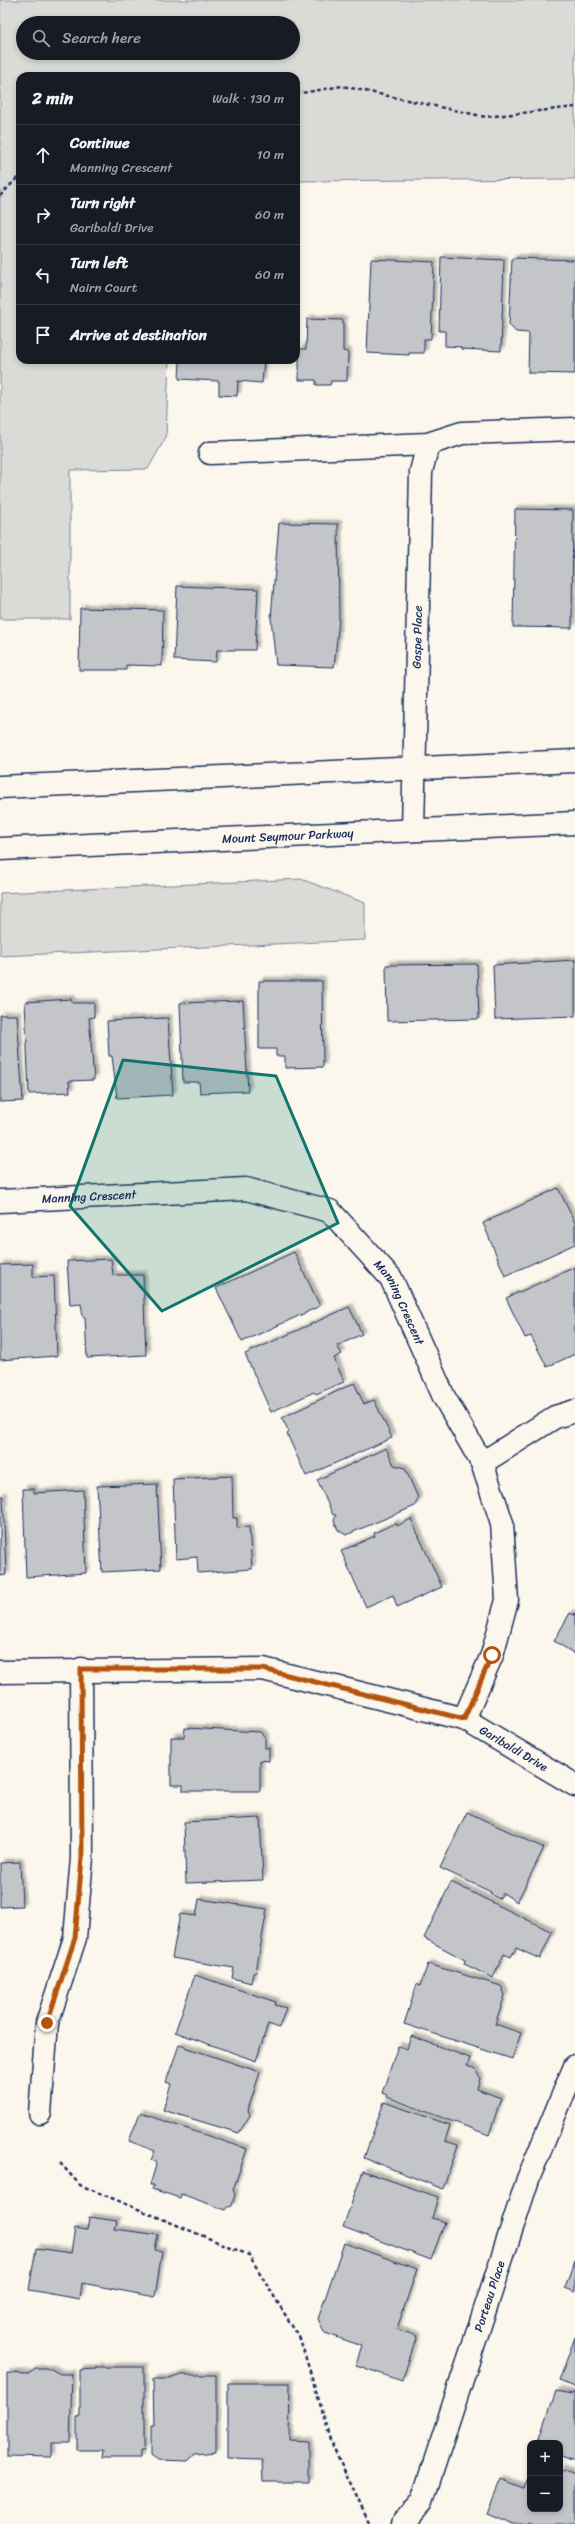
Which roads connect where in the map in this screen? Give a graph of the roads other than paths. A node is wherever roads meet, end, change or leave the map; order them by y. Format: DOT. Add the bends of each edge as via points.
graph roads {
  1 [pos="575,429"];
  2 [pos="428,444"];
  3 [pos="210,453"];
  4 [pos="575,761"];
  5 [pos="413,769"];
  6 [pos="0,787"];
  7 [pos="575,822"];
  8 [pos="413,830"];
  9 [pos="0,849"];
  10 [pos="0,1201"];
  11 [pos="575,1411"];
  12 [pos="482,1463"];
  13 [pos="81,1669"];
  14 [pos="0,1672"];
  15 [pos="464,1719"];
  16 [pos="575,1785"];
  17 [pos="575,2066"];
  18 [pos="40,2113"];
  19 [pos="402,2524"];
  1 -- 2 [label="street" via="462,433"];
  2 -- 3 [label="street"];
  2 -- 5 [label="street, Gaspe Place" via="421,472"];
  4 -- 5 [label="street"];
  5 -- 6 [label="street"];
  5 -- 8 [label="street, Gaspe Place"];
  7 -- 8 [label="street, Mount Seymour Parkway"];
  8 -- 9 [label="street, Mount Seymour Parkway"];
  10 -- 12 [label="street, Manning Crescent" via="246,1188 330,1210 391,1278 444,1397"];
  11 -- 12 [label="street" via="555,1417"];
  12 -- 15 [label="street, Manning Crescent" via="502,1523 507,1600 492,1655"];
  13 -- 14 [label="street, Garibaldi Drive"];
  13 -- 15 [label="street, Garibaldi Drive" via="263,1669"];
  13 -- 18 [label="street" via="82,1858 76,1931 47,2023"];
  15 -- 16 [label="street, Garibaldi Drive"];
  17 -- 19 [label="street, Porteau Place" via="528,2179 422,2501"];
}
